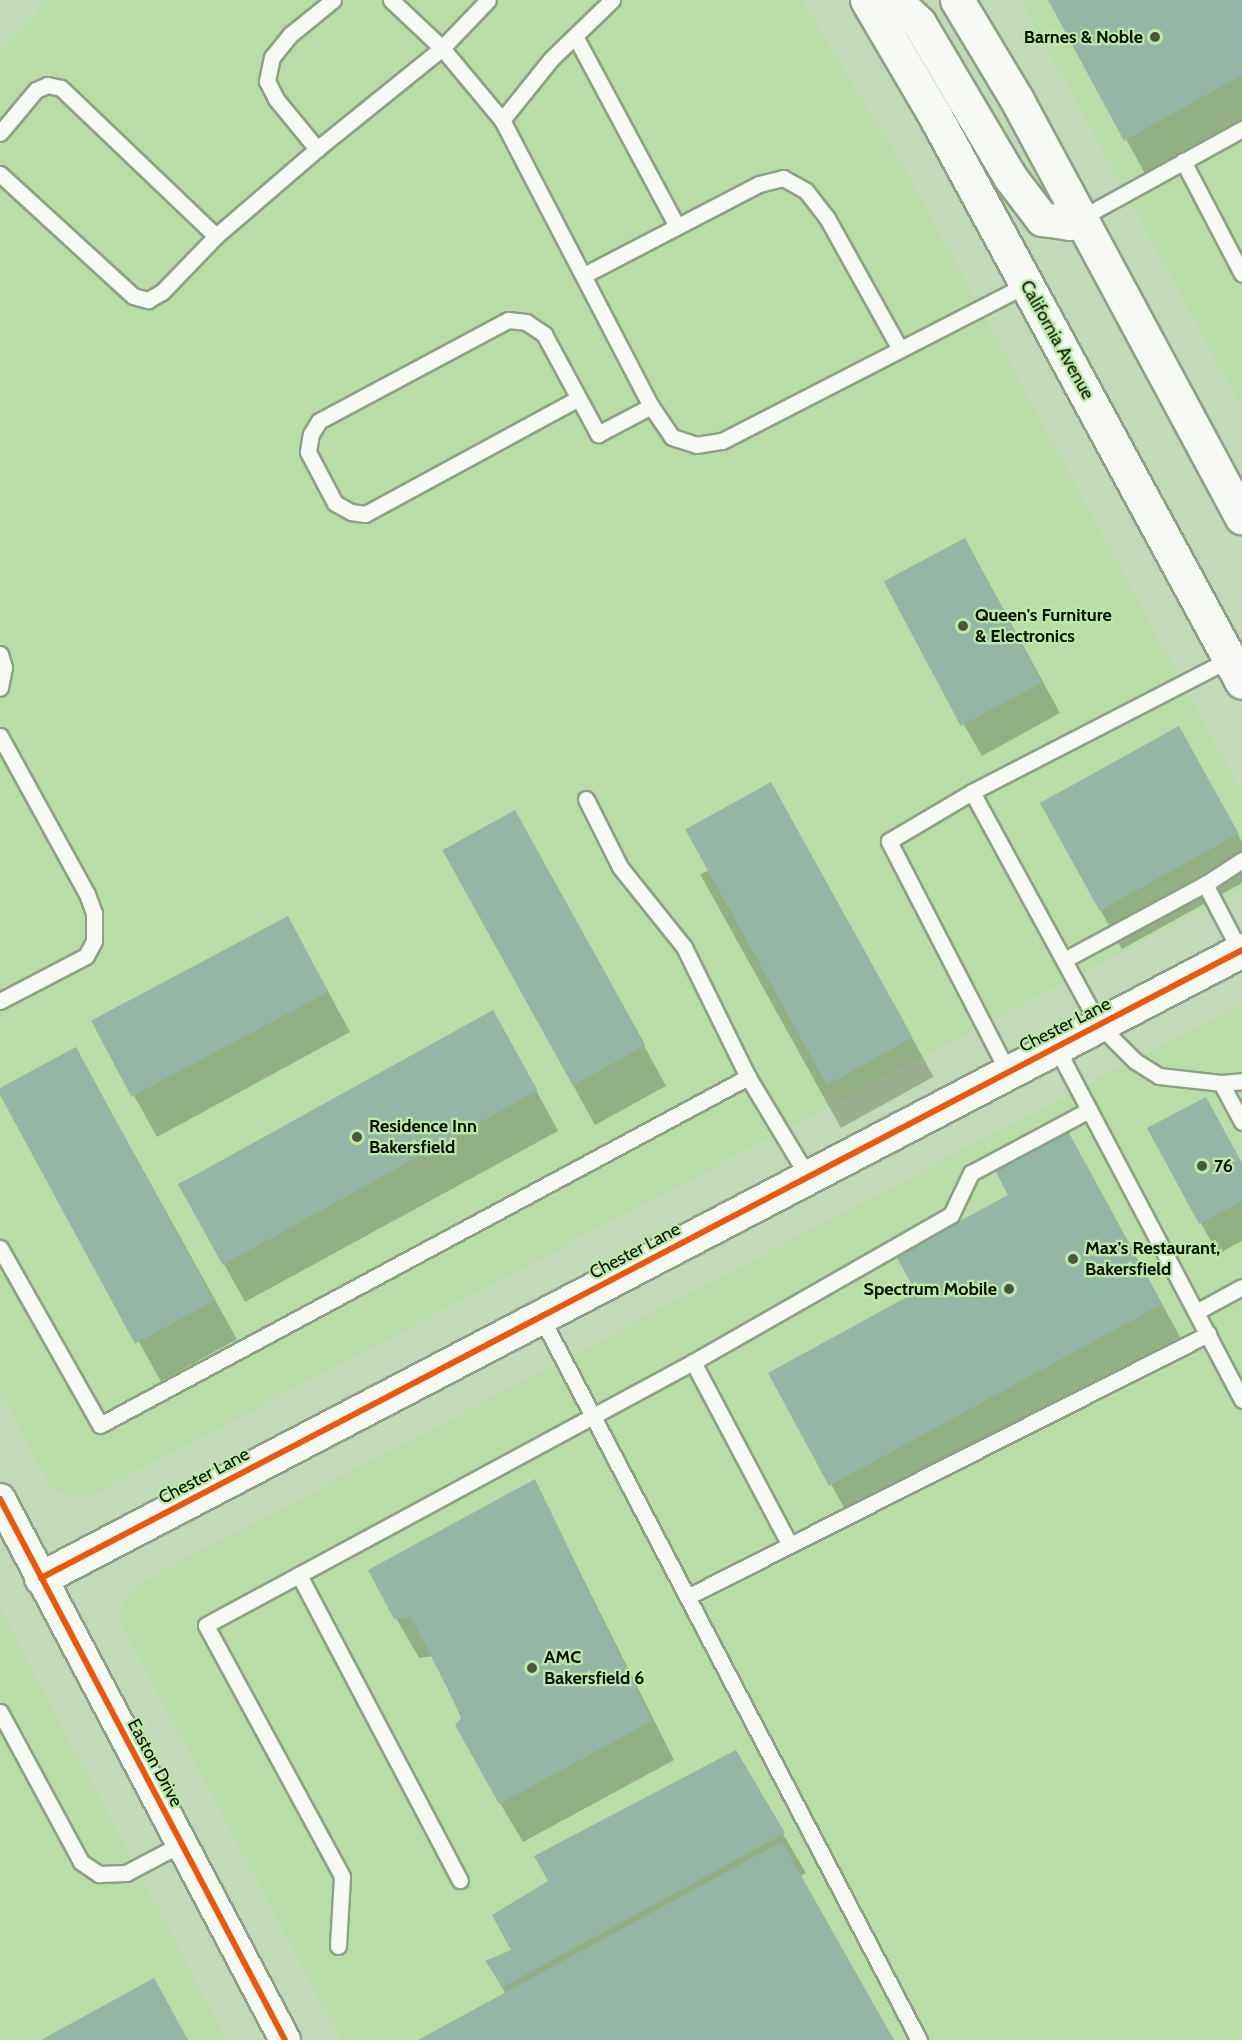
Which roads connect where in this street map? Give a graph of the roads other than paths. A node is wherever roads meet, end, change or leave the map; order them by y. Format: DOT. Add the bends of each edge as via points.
graph roads {
  1 [pos="333,0"];
  2 [pos="391,0"];
  3 [pos="488,0"];
  4 [pos="612,0"];
  5 [pos="867,0"];
  6 [pos="887,0"];
  7 [pos="957,0"];
  8 [pos="574,36"];
  9 [pos="442,48"];
  10 [pos="502,120"];
  11 [pos="1242,129"];
  12 [pos="0,133"];
  13 [pos="317,148"];
  14 [pos="1183,161"];
  15 [pos="0,174"];
  16 [pos="1081,218"];
  17 [pos="677,226"];
  18 [pos="216,236"];
  19 [pos="1242,274"];
  20 [pos="584,275"];
  21 [pos="1028,284"];
  22 [pos="900,349"];
  23 [pos="577,399"];
  24 [pos="651,406"];
  25 [pos="1242,517"];
  26 [pos="0,654"];
  27 [pos="1236,671"];
  28 [pos="0,688"];
  29 [pos="0,736"];
  30 [pos="972,792"];
  31 [pos="586,800"];
  32 [pos="1242,860"];
  33 [pos="1205,884"];
  34 [pos="1241,952"];
  35 [pos="1064,960"];
  36 [pos="0,1001"];
  37 [pos="1100,1025"];
  38 [pos="1056,1047"];
  39 [pos="1008,1072"];
  40 [pos="748,1077"];
  41 [pos="1242,1081"];
  42 [pos="1221,1083"];
  43 [pos="1089,1110"];
  44 [pos="1242,1122"];
  45 [pos="808,1177"];
  46 [pos="0,1248"];
  47 [pos="1242,1287"];
  48 [pos="1196,1312"];
  49 [pos="541,1317"];
  50 [pos="1208,1334"];
  51 [pos="693,1362"];
  52 [pos="1242,1400"];
  53 [pos="591,1417"];
  54 [pos="0,1501"];
  55 [pos="790,1545"];
  56 [pos="299,1575"];
  57 [pos="41,1578"];
  58 [pos="687,1597"];
  59 [pos="0,1712"];
  60 [pos="181,1844"];
  61 [pos="460,1880"];
  62 [pos="338,1946"];
  63 [pos="285,2040"];
  64 [pos="919,2040"];
  1 -- 13 [label="lane" via="290,35 272,57 267,81 276,99"];
  2 -- 9 [label="lane"];
  3 -- 9 [label="lane"];
  4 -- 8 [label="lane"];
  5 -- 21 [label="main road, California Avenue"];
  6 -- 16 [label="main road" via="900,5 920,22 1010,177 1042,219 1069,223"];
  7 -- 16 [label="main road"];
  8 -- 10 [label="lane"];
  8 -- 17 [label="lane"];
  9 -- 10 [label="lane"];
  9 -- 13 [label="lane"];
  10 -- 20 [label="lane"];
  11 -- 14 [label="lane"];
  12 -- 18 [label="lane" via="36,90 47,85 61,88"];
  13 -- 18 [label="lane"];
  14 -- 16 [label="lane"];
  14 -- 19 [label="lane"];
  15 -- 18 [label="lane" via="133,296 148,300 162,292"];
  16 -- 25 [label="main road"];
  17 -- 20 [label="lane"];
  17 -- 22 [label="lane" via="759,184 783,178 806,190 827,218"];
  20 -- 24 [label="lane"];
  21 -- 22 [label="lane"];
  21 -- 27 [label="main road, California Avenue"];
  22 -- 24 [label="lane" via="722,441 696,445 672,437"];
  23 -- 23 [label="lane" via="544,334 526,322 508,320 319,421 311,434 308,452 335,503 365,514"];
  23 -- 24 [label="lane" via="598,434"];
  26 -- 28 [label="lane" via="4,667"];
  27 -- 30 [label="lane"];
  29 -- 36 [label="lane" via="87,894 93,913 94,941 86,956"];
  30 -- 35 [label="lane"];
  30 -- 39 [label="lane" via="889,841"];
  31 -- 40 [label="lane" via="620,867 684,947"];
  32 -- 33 [label="lane"];
  33 -- 34 [label="lane"];
  33 -- 35 [label="lane"];
  34 -- 37 [label="main road, Chester Lane"];
  35 -- 37 [label="lane"];
  37 -- 38 [label="main road, Chester Lane"];
  37 -- 42 [label="lane" via="1135,1061 1159,1076"];
  38 -- 39 [label="main road, Chester Lane"];
  38 -- 43 [label="lane"];
  39 -- 45 [label="main road, Chester Lane"];
  40 -- 45 [label="lane"];
  40 -- 46 [label="lane" via="99,1425"];
  41 -- 42 [label="lane"];
  42 -- 44 [label="lane"];
  43 -- 48 [label="lane"];
  43 -- 51 [label="lane" via="971,1173 951,1215"];
  45 -- 49 [label="main road, Chester Lane"];
  47 -- 48 [label="lane"];
  48 -- 50 [label="lane"];
  49 -- 53 [label="lane"];
  49 -- 57 [label="main road, Chester Lane"];
  50 -- 52 [label="lane"];
  50 -- 55 [label="lane"];
  51 -- 53 [label="lane"];
  51 -- 55 [label="lane"];
  53 -- 56 [label="lane"];
  53 -- 58 [label="lane"];
  54 -- 57 [label="street, Easton Drive"];
  55 -- 58 [label="lane"];
  56 -- 61 [label="lane"];
  56 -- 62 [label="lane" via="206,1625 342,1876"];
  57 -- 60 [label="street, Easton Drive"];
  58 -- 64 [label="lane"];
  59 -- 60 [label="lane" via="81,1862 99,1874 126,1873"];
  60 -- 63 [label="street, Easton Drive"];
}
